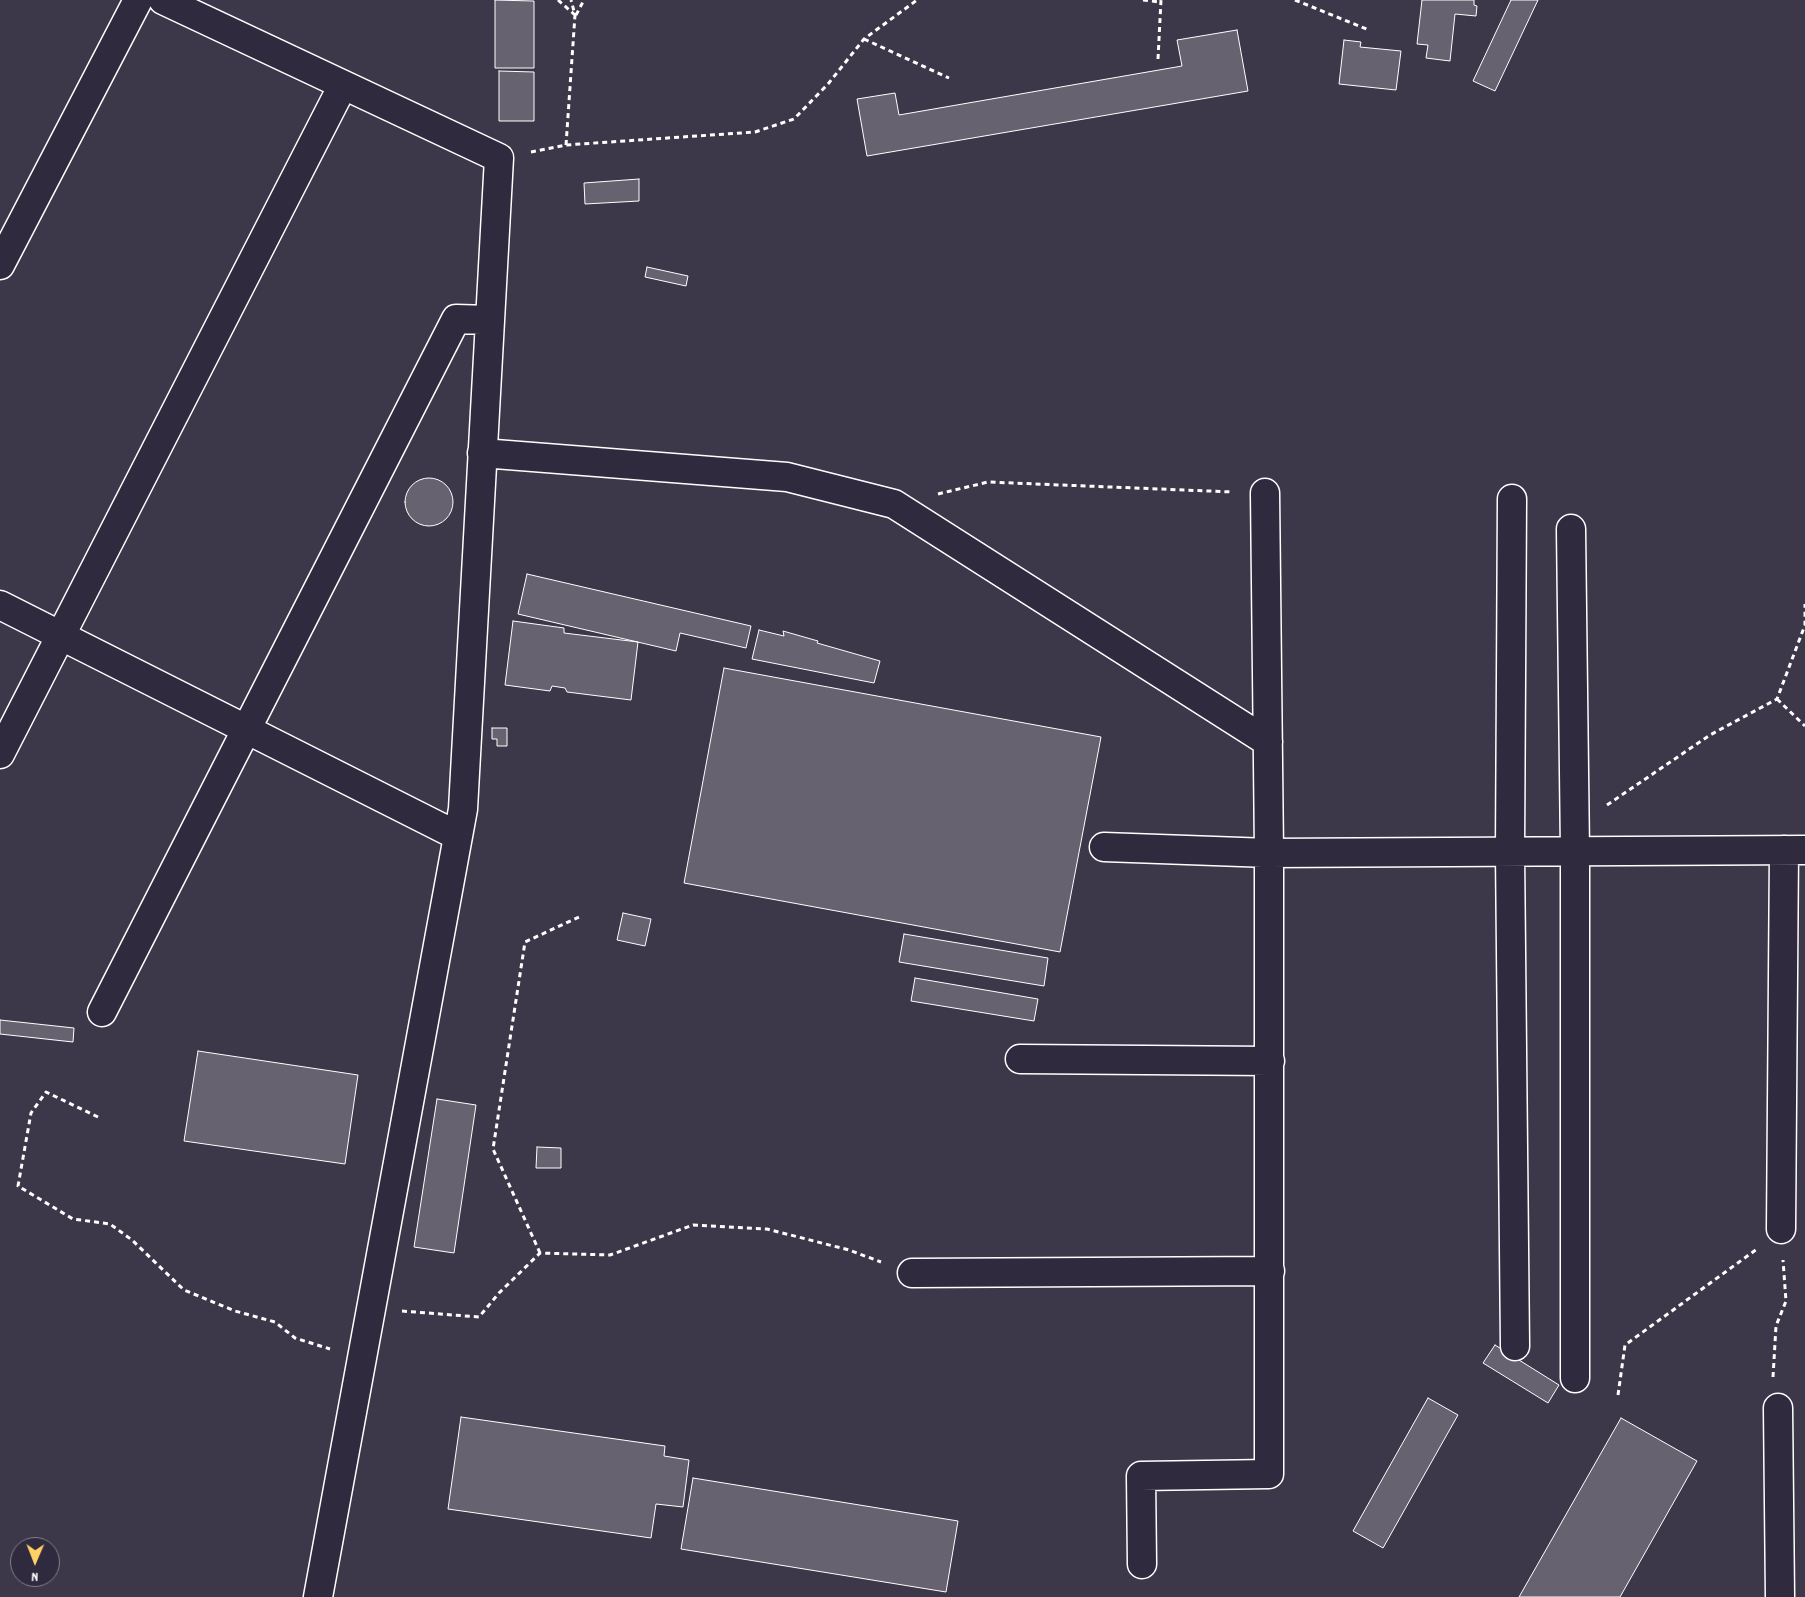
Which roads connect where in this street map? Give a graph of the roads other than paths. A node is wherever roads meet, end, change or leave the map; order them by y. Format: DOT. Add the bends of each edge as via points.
graph roads {
  1 [pos="138,0"];
  2 [pos="163,0"];
  3 [pos="343,85"];
  4 [pos="0,265"];
  5 [pos="490,320"];
  6 [pos="482,453"];
  7 [pos="1265,493"];
  8 [pos="1512,499"];
  9 [pos="1571,529"];
  10 [pos="0,605"];
  11 [pos="61,636"];
  12 [pos="246,729"];
  13 [pos="1268,742"];
  14 [pos="0,754"];
  15 [pos="458,836"];
  16 [pos="1104,847"];
  17 [pos="1795,850"];
  18 [pos="1510,852"];
  19 [pos="1575,852"];
  20 [pos="1269,853"];
  21 [pos="102,1012"];
  22 [pos="1020,1058"];
  23 [pos="1270,1061"];
  24 [pos="1781,1229"];
  25 [pos="1270,1271"];
  26 [pos="912,1273"];
  27 [pos="1515,1346"];
  28 [pos="1575,1378"];
  29 [pos="1778,1408"];
  30 [pos="1142,1564"];
  31 [pos="318,1597"];
  32 [pos="1780,1597"];
  1 -- 4 [label="street"];
  2 -- 3 [label="street"];
  3 -- 5 [label="street" via="499,158"];
  3 -- 11 [label="street"];
  5 -- 6 [label="street"];
  5 -- 12 [label="street" via="456,319"];
  6 -- 13 [label="street" via="787,477 894,504"];
  6 -- 15 [label="street" via="463,809"];
  7 -- 13 [label="street"];
  8 -- 18 [label="street"];
  9 -- 19 [label="street"];
  10 -- 11 [label="street"];
  11 -- 12 [label="street"];
  11 -- 14 [label="street"];
  12 -- 15 [label="street"];
  12 -- 21 [label="street"];
  13 -- 20 [label="street"];
  15 -- 31 [label="street"];
  16 -- 20 [label="street"];
  17 -- 19 [label="street"];
  17 -- 24 [label="street"];
  18 -- 19 [label="street"];
  18 -- 20 [label="street"];
  18 -- 27 [label="street"];
  19 -- 28 [label="street"];
  20 -- 23 [label="street"];
  22 -- 23 [label="street"];
  23 -- 25 [label="street"];
  25 -- 26 [label="street"];
  25 -- 30 [label="street" via="1270,1474 1141,1476"];
  29 -- 32 [label="street"];
}
